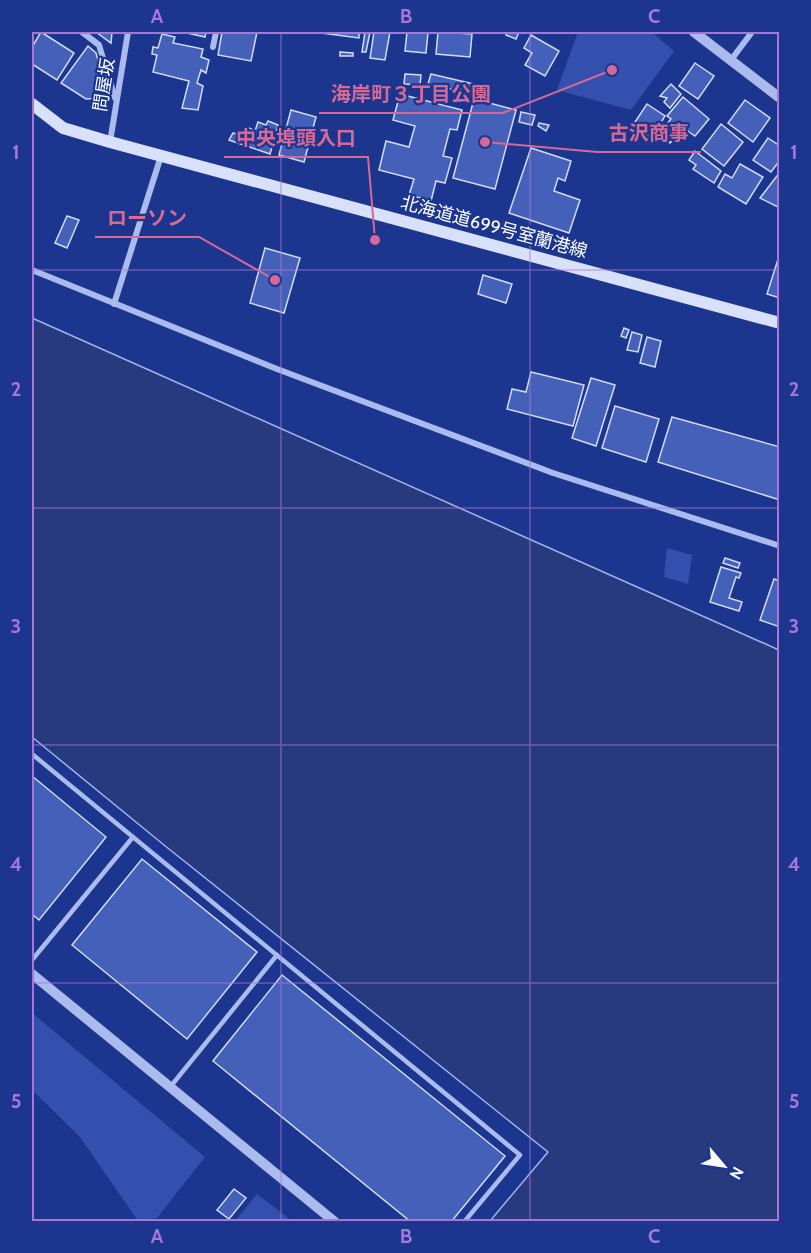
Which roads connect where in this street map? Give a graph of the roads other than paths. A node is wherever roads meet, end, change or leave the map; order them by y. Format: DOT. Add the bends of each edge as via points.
graph roads {
  1 [pos="82,32"];
  2 [pos="128,32"];
  3 [pos="216,32"];
  4 [pos="694,32"];
  5 [pos="752,32"];
  6 [pos="213,48"];
  7 [pos="731,60"];
  8 [pos="780,98"];
  9 [pos="116,102"];
  10 [pos="32,104"];
  11 [pos="110,142"];
  12 [pos="161,156"];
  13 [pos="32,270"];
  14 [pos="114,304"];
  15 [pos="780,323"];
  16 [pos="780,546"];
  17 [pos="32,754"];
  18 [pos="133,837"];
  19 [pos="277,955"];
  20 [pos="32,960"];
  21 [pos="32,974"];
  22 [pos="170,1087"];
  23 [pos="335,1221"];
  24 [pos="464,1221"];
  1 -- 9 [label="street" via="99,45"];
  2 -- 9 [label="street, 問屋坂"];
  3 -- 6 [label="street"];
  4 -- 7 [label="street"];
  5 -- 7 [label="street"];
  7 -- 8 [label="street"];
  9 -- 11 [label="street, 問屋坂"];
  10 -- 11 [label="main road, 北海道道699号室蘭港線" via="63,128"];
  11 -- 12 [label="main road, 北海道道699号室蘭港線"];
  12 -- 14 [label="street"];
  12 -- 15 [label="main road, 北海道道699号室蘭港線"];
  13 -- 14 [label="street"];
  14 -- 16 [label="street" via="553,473"];
  17 -- 18 [label="lane"];
  18 -- 19 [label="lane"];
  18 -- 20 [label="lane"];
  19 -- 22 [label="lane"];
  19 -- 24 [label="lane" via="520,1155"];
  21 -- 22 [label="street"];
  22 -- 23 [label="street"];
}
